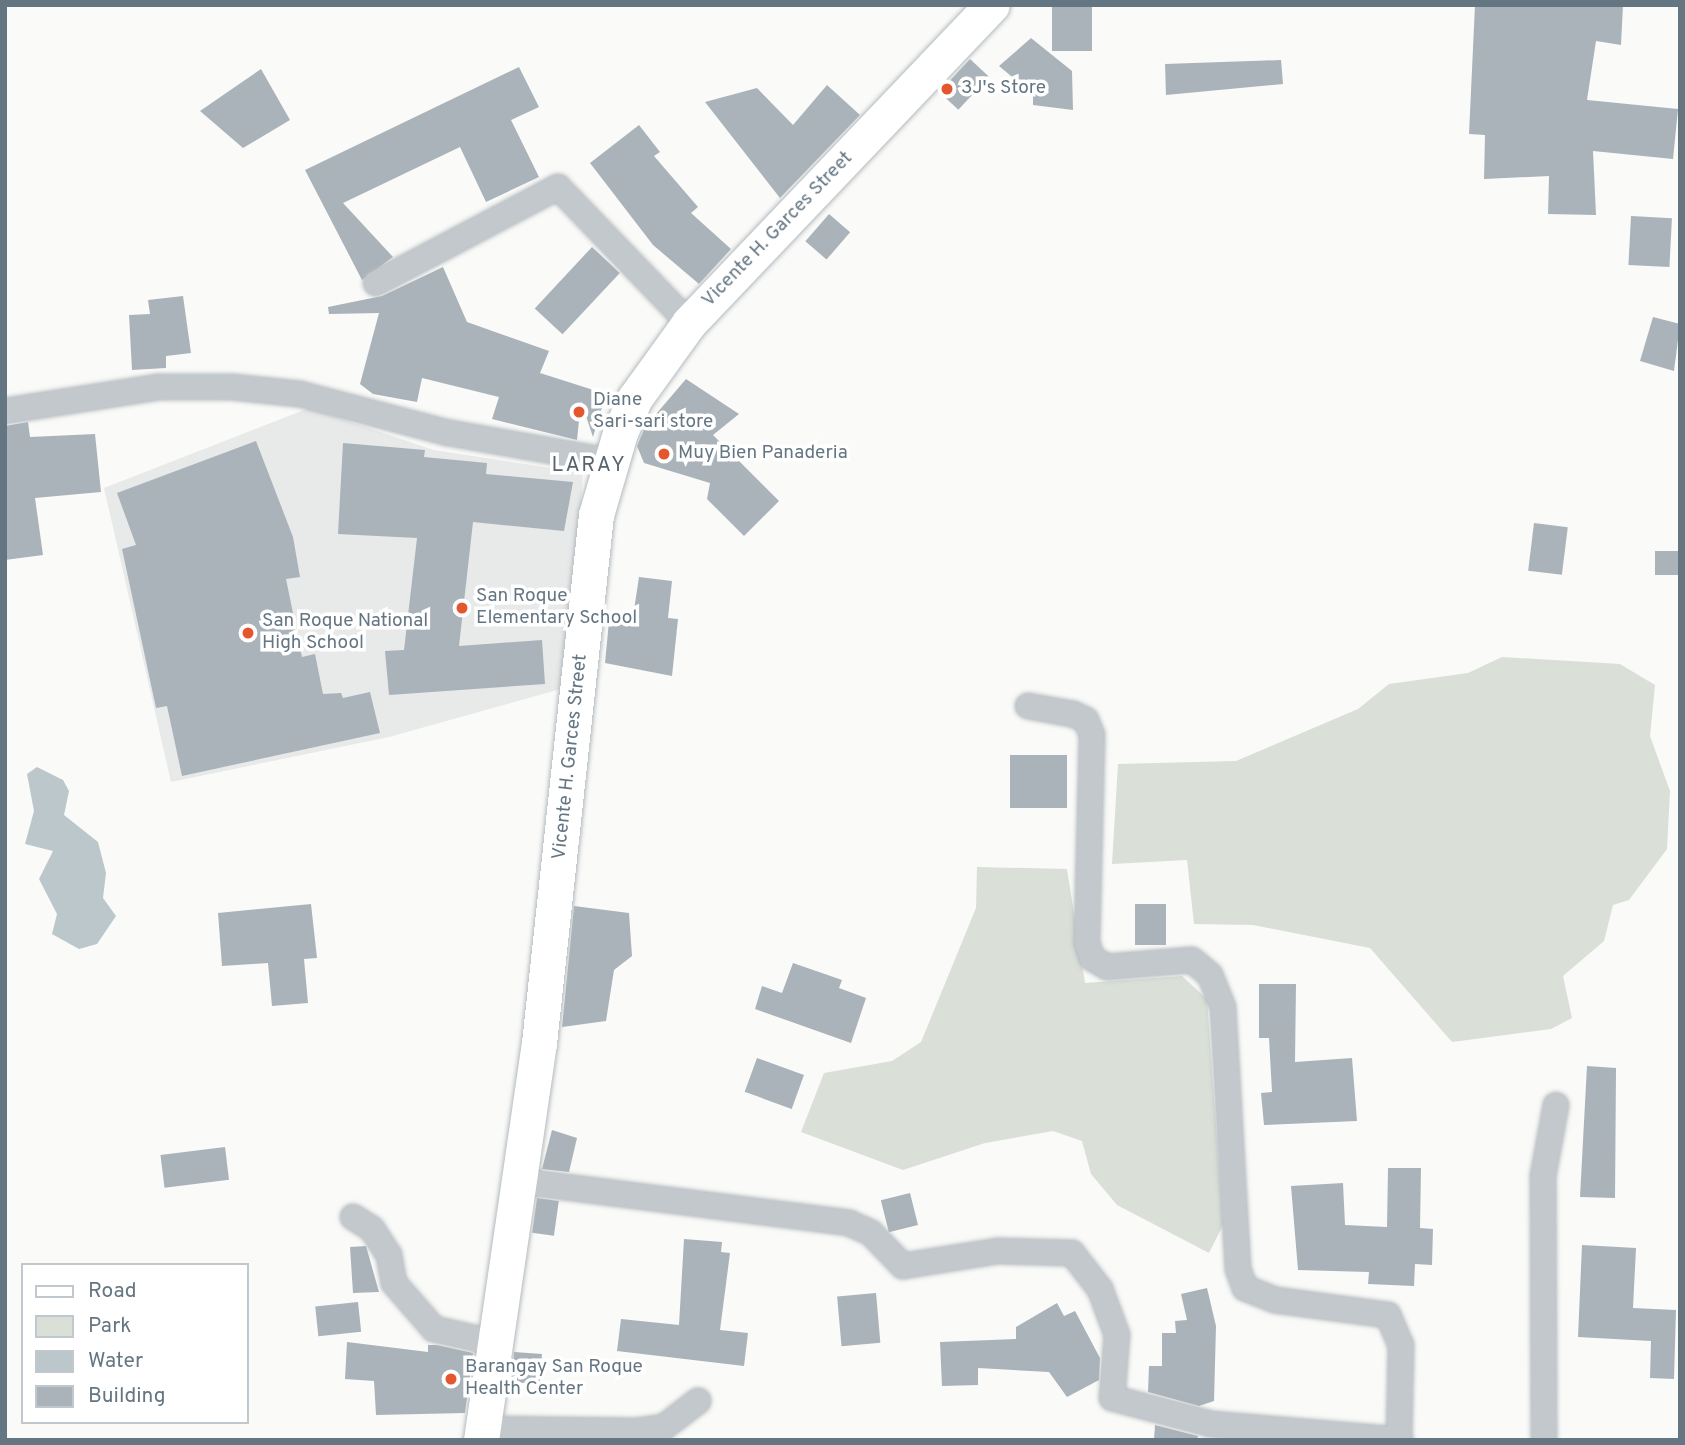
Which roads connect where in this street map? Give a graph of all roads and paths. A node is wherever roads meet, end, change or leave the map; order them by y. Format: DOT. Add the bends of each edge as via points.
graph roads {
  1 [pos="992,5"];
  2 [pos="376,283"];
  3 [pos="689,323"];
  4 [pos="5,411"];
  5 [pos="610,461"];
  6 [pos="1028,706"];
  7 [pos="1556,1105"];
  8 [pos="518,1181"];
  9 [pos="353,1216"];
  10 [pos="495,1343"];
  11 [pos="698,1401"];
  12 [pos="1209,1432"];
  13 [pos="482,1434"];
  14 [pos="1399,1440"];
  15 [pos="1544,1440"];
  1 -- 3 [label="street, Vicente H. Garces Street"];
  2 -- 3 [label="street" via="558,187"];
  3 -- 5 [label="street, Vicente H. Garces Street" via="635,398"];
  4 -- 5 [label="street" via="158,387 232,387 300,394 449,433"];
  5 -- 8 [label="street, Vicente H. Garces Street" via="596,515"];
  6 -- 14 [label="street" via="1073,714 1086,720 1092,735 1087,943 1092,958 1107,967 1192,960 1210,975 1223,1007 1238,1269 1245,1288 1275,1300 1388,1315 1399,1328 1401,1345"];
  7 -- 15 [label="street" via="1544,1176"];
  8 -- 10 [label="street, Vicente H. Garces Street"];
  8 -- 12 [label="street" via="849,1223 871,1233 903,1266 998,1251 1072,1253 1100,1289 1117,1335 1112,1398"];
  9 -- 10 [label="street" via="372,1229 389,1255 394,1283 434,1329"];
  10 -- 13 [label="street, Vicente H. Garces Street"];
  11 -- 13 [label="street" via="664,1427 637,1432"];
  12 -- 14 [label="street"];
}
